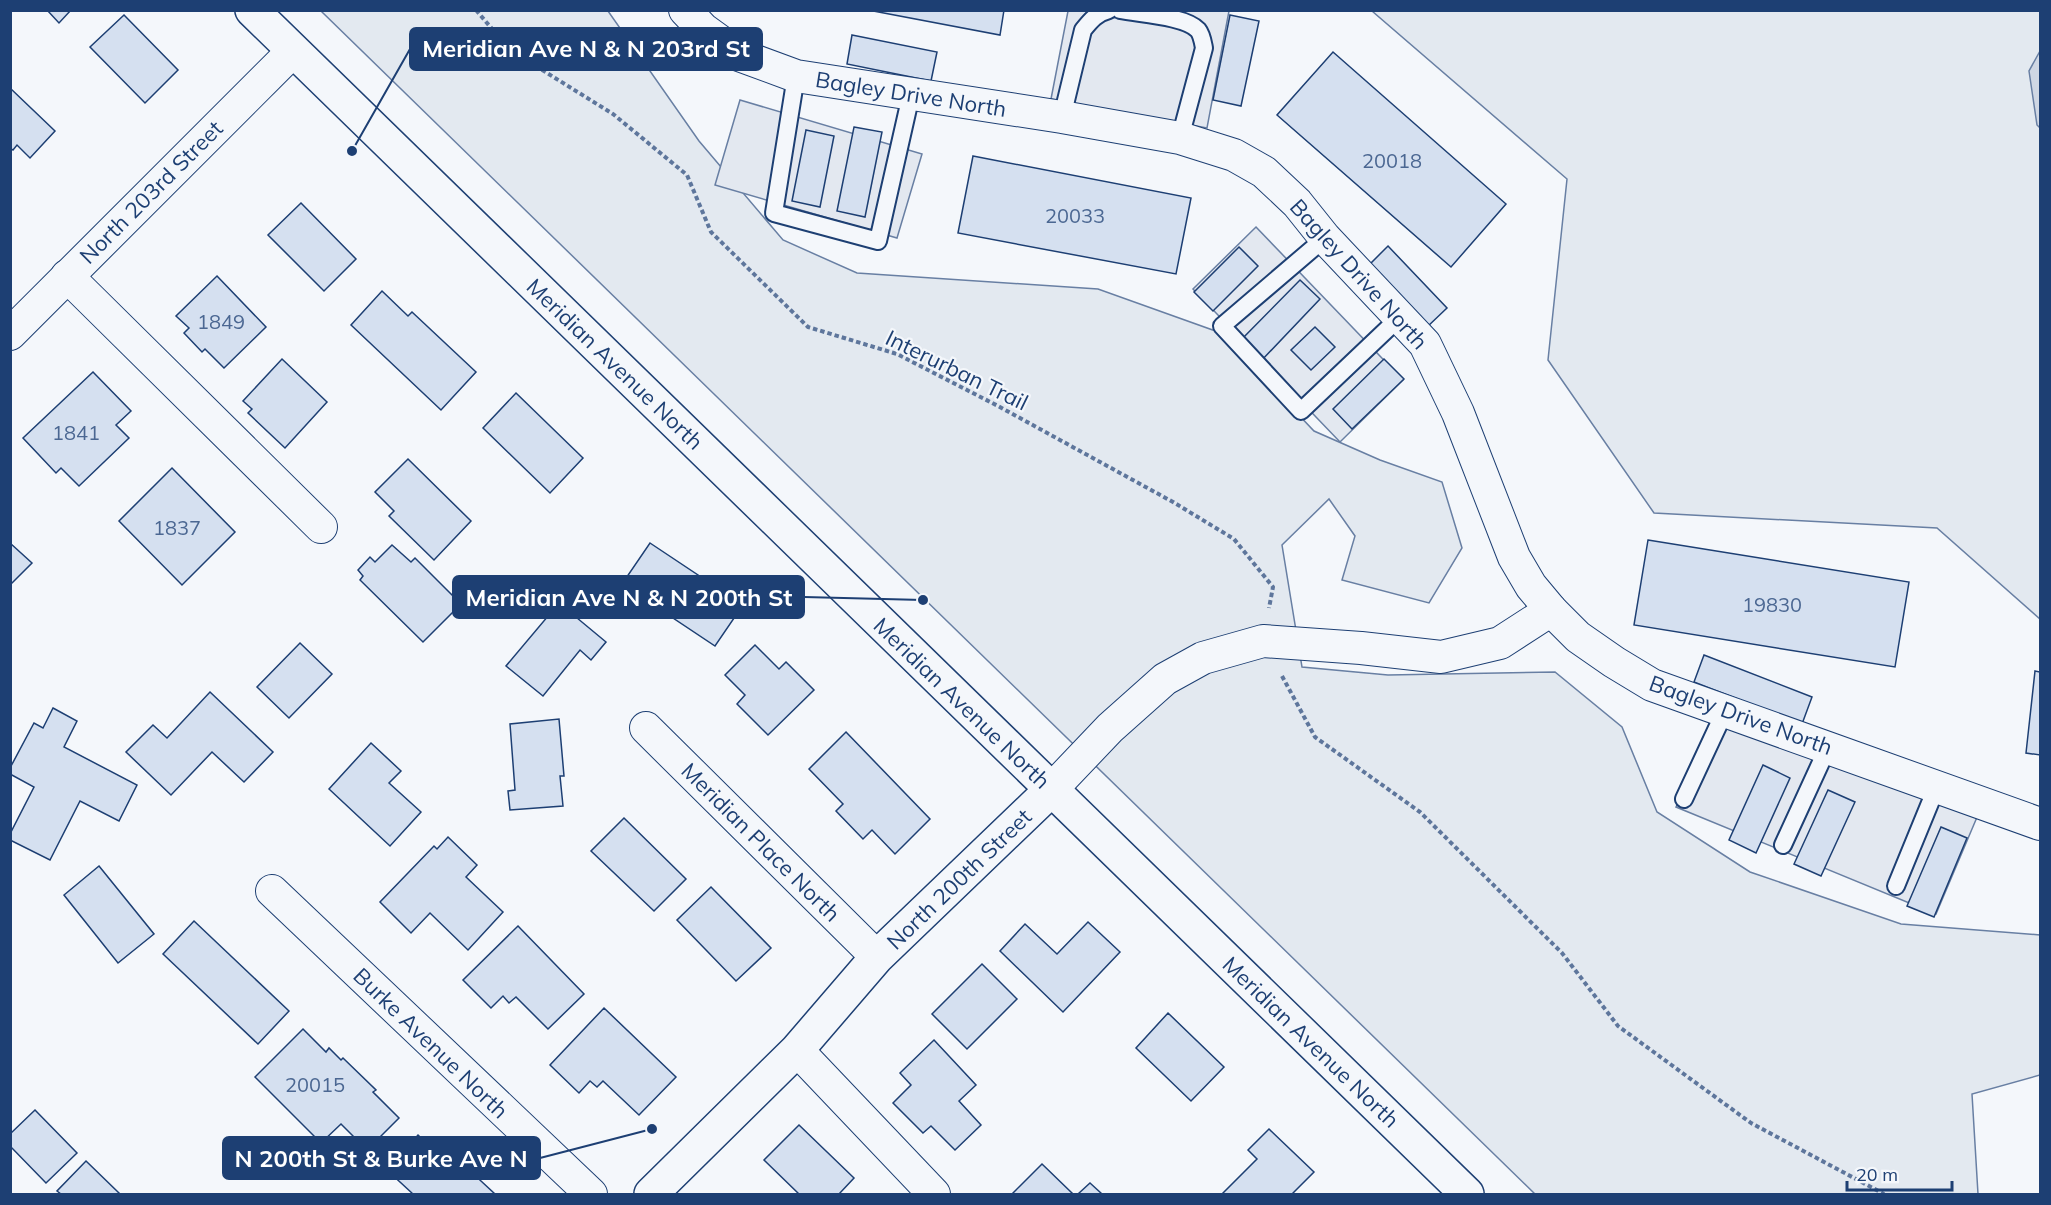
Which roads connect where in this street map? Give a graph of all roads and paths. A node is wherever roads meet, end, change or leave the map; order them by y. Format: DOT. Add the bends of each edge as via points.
graph roads {
  1 [pos="252,10"];
  2 [pos="476,10"];
  3 [pos="685,10"];
  4 [pos="1109,10"];
  5 [pos="1120,10"];
  6 [pos="293,51"];
  7 [pos="796,76"];
  8 [pos="911,95"];
  9 [pos="1062,117"];
  10 [pos="1180,138"];
  11 [pos="1325,238"];
  12 [pos="67,276"];
  13 [pos="1400,317"];
  14 [pos="10,334"];
  15 [pos="321,527"];
  16 [pos="1551,610"];
  17 [pos="1263,641"];
  18 [pos="1725,711"];
  19 [pos="646,728"];
  20 [pos="1828,747"];
  21 [pos="1937,786"];
  22 [pos="1051,790"];
  23 [pos="1684,799"];
  24 [pos="2040,824"];
  25 [pos="1783,844"];
  26 [pos="1896,886"];
  27 [pos="272,891"];
  28 [pos="877,957"];
  29 [pos="797,1050"];
  30 [pos="591,1194"];
  31 [pos="651,1194"];
  32 [pos="934,1194"];
  33 [pos="1467,1194"];
  34 [pos="1884,1194"];
  1 -- 6 [label="street, Meridian Avenue North"];
  2 -- 17 [label="path, Interurban Trail" via="510,50 613,114 687,175 711,232 808,327 897,354 1173,502 1234,539 1273,587"];
  3 -- 7 [label="street, Bagley Drive North" via="703,29 739,55"];
  4 -- 9 [label="lane" via="1092,19 1083,30"];
  5 -- 10 [label="lane" via="1188,23 1203,39 1204,48"];
  6 -- 12 [label="street, North 203rd Street"];
  6 -- 22 [label="street, Meridian Avenue North"];
  7 -- 8 [label="street, Bagley Drive North"];
  7 -- 8 [label="lane" via="774,213 878,241"];
  8 -- 9 [label="street, Bagley Drive North"];
  9 -- 10 [label="street, Bagley Drive North"];
  10 -- 11 [label="street, Bagley Drive North" via="1234,155 1264,172 1297,203"];
  11 -- 13 [label="street, Bagley Drive North"];
  11 -- 13 [label="lane" via="1222,326 1301,411"];
  12 -- 14 [label="street, North 203rd Street"];
  12 -- 15 [label="street"];
  13 -- 16 [label="street, Bagley Drive North" via="1425,344 1458,413 1514,557"];
  16 -- 17 [label="street, North 200th Street" via="1500,643 1441,657"];
  16 -- 18 [label="street, Bagley Drive North" via="1578,637 1614,663 1652,685"];
  17 -- 22 [label="street, North 200th Street" via="1203,658 1164,679"];
  17 -- 34 [label="path" via="1315,737 1420,812 1562,953 1618,1026 1751,1123"];
  18 -- 20 [label="street, Bagley Drive North"];
  18 -- 23 [label="lane"];
  19 -- 28 [label="street, Meridian Place North"];
  20 -- 21 [label="street, Bagley Drive North"];
  20 -- 25 [label="lane"];
  21 -- 24 [label="street, Bagley Drive North"];
  21 -- 26 [label="lane"];
  22 -- 28 [label="street, North 200th Street"];
  22 -- 33 [label="street, Meridian Avenue North"];
  27 -- 30 [label="street, Burke Avenue North"];
  28 -- 29 [label="street, North 200th Street"];
  29 -- 31 [label="street, North 200th Street"];
  29 -- 32 [label="street"];
}
